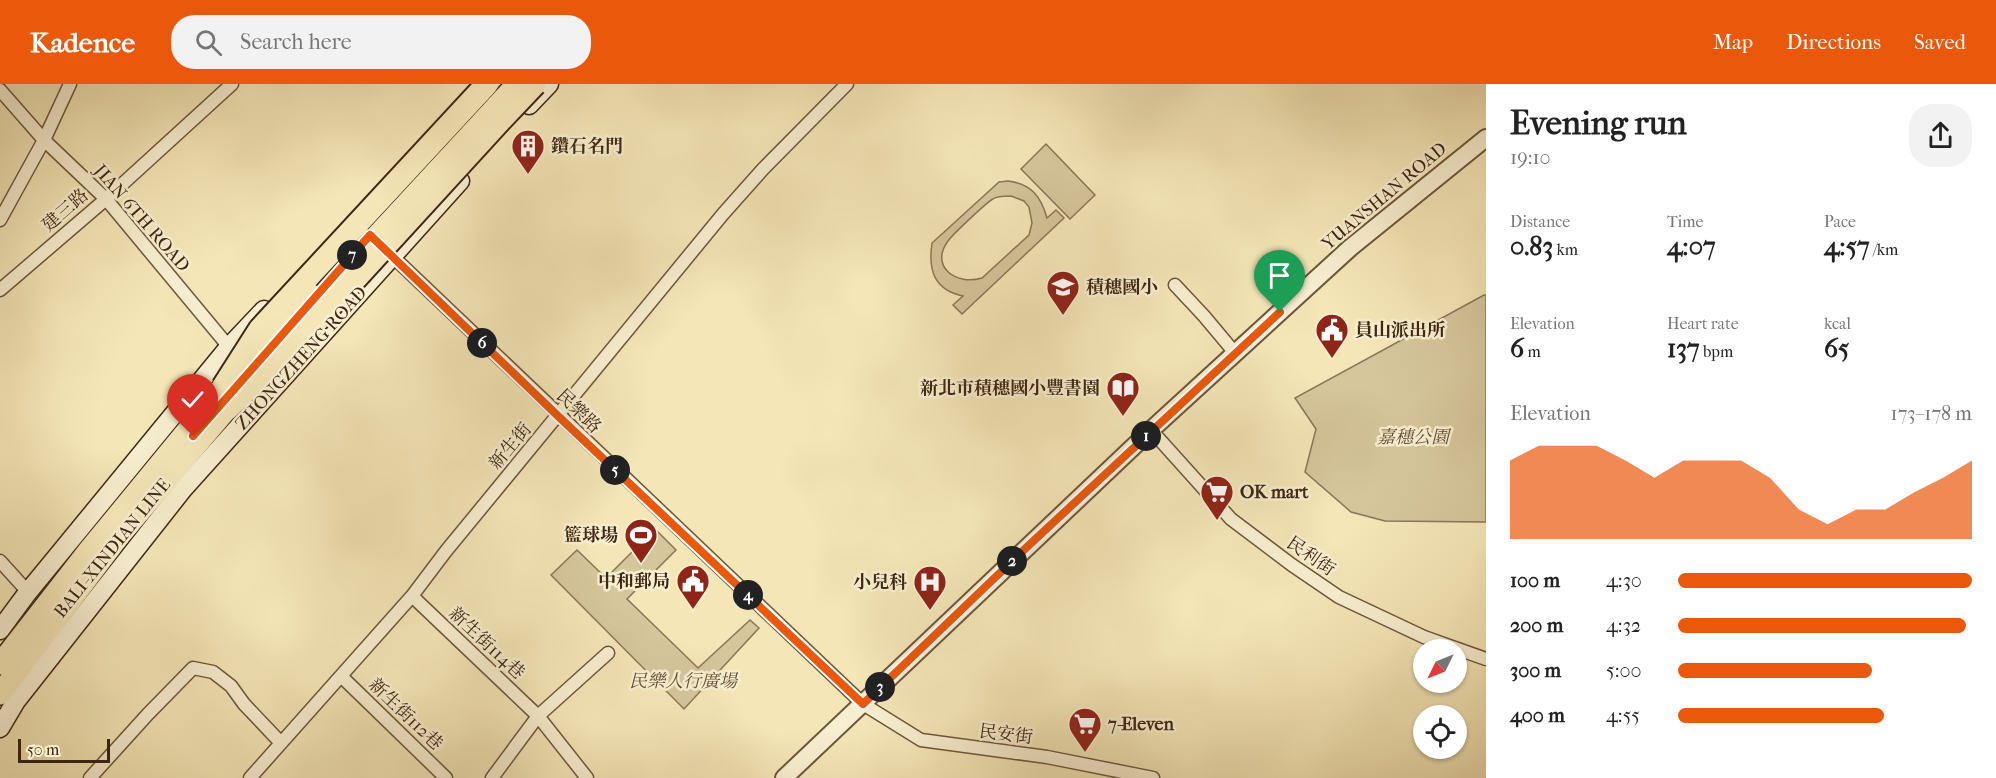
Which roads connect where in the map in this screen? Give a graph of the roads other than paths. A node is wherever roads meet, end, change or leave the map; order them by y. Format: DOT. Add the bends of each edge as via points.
graph roads {
  1 [pos="70,84"];
  2 [pos="232,84"];
  3 [pos="473,84"];
  4 [pos="487,84"];
  5 [pos="504,84"];
  6 [pos="509,84"];
  7 [pos="518,84"];
  8 [pos="847,84"];
  9 [pos="544,85"];
  10 [pos="0,90"];
  11 [pos="1486,138"];
  12 [pos="44,140"];
  13 [pos="106,199"];
  14 [pos="351,215"];
  15 [pos="0,220"];
  16 [pos="370,235"];
  17 [pos="392,256"];
  18 [pos="1175,285"];
  19 [pos="0,290"];
  20 [pos="229,347"];
  21 [pos="1235,353"];
  22 [pos="225,398"];
  23 [pos="558,416"];
  24 [pos="1151,430"];
  25 [pos="0,561"];
  26 [pos="28,592"];
  27 [pos="412,596"];
  28 [pos="0,630"];
  29 [pos="608,652"];
  30 [pos="1486,659"];
  31 [pos="0,664"];
  32 [pos="341,676"];
  33 [pos="0,680"];
  34 [pos="0,694"];
  35 [pos="863,704"];
  36 [pos="538,716"];
  37 [pos="0,728"];
  38 [pos="281,743"];
  39 [pos="1117,775"];
  40 [pos="90,778"];
  41 [pos="249,778"];
  42 [pos="446,778"];
  43 [pos="492,778"];
  44 [pos="587,778"];
  45 [pos="784,778"];
  46 [pos="1153,778"];
  1 -- 12 [label="street"];
  2 -- 13 [label="street, 建三路"];
  3 -- 14 [label="main road"];
  4 -- 22 [label="highway, bridge" via="260,329"];
  5 -- 22 [label="highway, BALI-XINDIAN LINE, bridge"];
  6 -- 16 [label="main road"];
  7 -- 22 [label="highway, BALI-XINDIAN LINE, bridge"];
  8 -- 23 [label="street, 新生街" via="729,207"];
  9 -- 17 [label="main road, ZHONGZHENG ROAD"];
  9 -- 22 [label="highway, bridge" via="304,335"];
  10 -- 12 [label="street, JIAN 6TH ROAD"];
  11 -- 21 [label="street, YUANSHAN ROAD" via="1350,248"];
  12 -- 13 [label="street, JIAN 6TH ROAD"];
  12 -- 15 [label="street"];
  13 -- 19 [label="street, 建三路"];
  13 -- 20 [label="street, JIAN 6TH ROAD"];
  14 -- 16 [label="street, 民樂路"];
  14 -- 20 [label="main road"];
  16 -- 17 [label="street, 民樂路"];
  16 -- 33 [label="main road" via="143,494"];
  17 -- 23 [label="street, 民樂路"];
  17 -- 37 [label="main road, ZHONGZHENG ROAD" via="183,489 16,701"];
  18 -- 21 [label="street"];
  20 -- 26 [label="main road"];
  21 -- 24 [label="street, YUANSHAN ROAD"];
  22 -- 31 [label="highway, BALI-XINDIAN LINE" via="89,550"];
  22 -- 34 [label="highway, BALI-XINDIAN LINE"];
  23 -- 27 [label="street, 新生街"];
  23 -- 35 [label="street, 民樂路"];
  24 -- 30 [label="street, 民利街" via="1231,519 1339,597 1404,628"];
  24 -- 35 [label="street, YUANSHAN ROAD"];
  25 -- 26 [label="street"];
  26 -- 28 [label="main road"];
  27 -- 32 [label="street, 新生街"];
  27 -- 36 [label="street, 新生街114巷"];
  29 -- 36 [label="street"];
  32 -- 38 [label="street, 新生街"];
  32 -- 42 [label="street, 新生街112巷"];
  35 -- 39 [label="street, 民安街" via="921,740 1047,757"];
  35 -- 45 [label="street, YUANSHAN ROAD"];
  36 -- 43 [label="street"];
  36 -- 44 [label="street, 新生街114巷"];
  38 -- 40 [label="street" via="231,686 213,672 193,668"];
  38 -- 41 [label="street, 新生街"];
  39 -- 46 [label="street, 民安街"];
}
